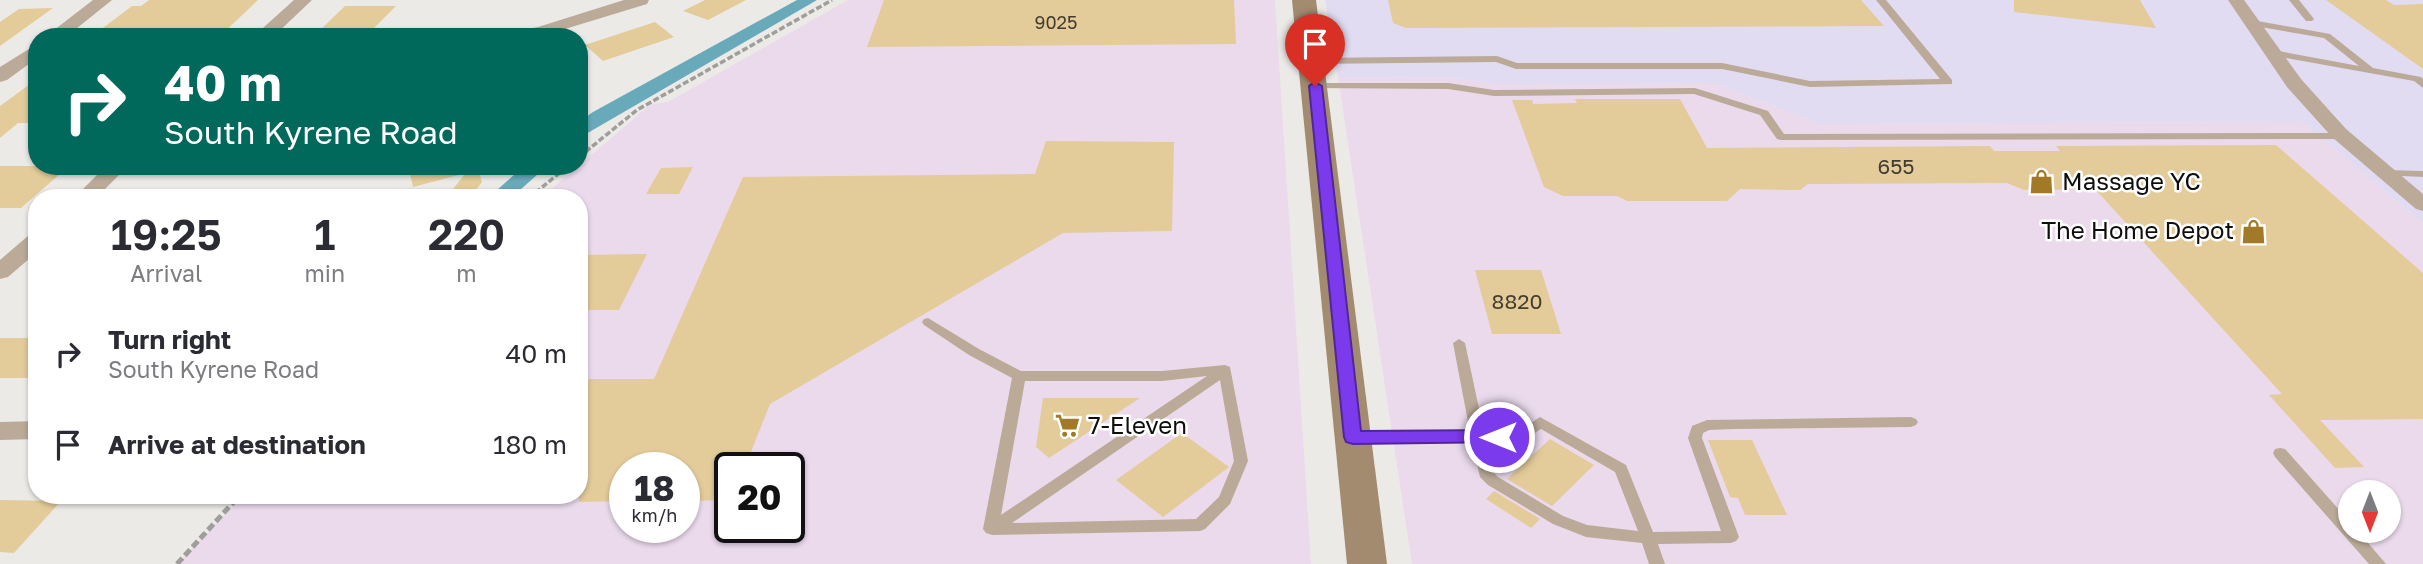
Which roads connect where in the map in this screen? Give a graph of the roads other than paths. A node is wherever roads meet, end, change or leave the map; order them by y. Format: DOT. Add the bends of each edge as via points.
graph roads {
  1 [pos="104,0"];
  2 [pos="304,0"];
  3 [pos="641,0"];
  4 [pos="1304,0"];
  5 [pos="1881,0"];
  6 [pos="2236,0"];
  7 [pos="2294,0"];
  8 [pos="2309,19"];
  9 [pos="2252,23"];
  10 [pos="66,28"];
  11 [pos="272,28"];
  12 [pos="552,28"];
  13 [pos="2273,53"];
  14 [pos="28,56"];
  15 [pos="2371,70"];
  16 [pos="1314,73"];
  17 [pos="0,76"];
  18 [pos="2423,85"];
  19 [pos="2342,136"];
  20 [pos="2385,173"];
  21 [pos="2423,174"];
  22 [pos="108,175"];
  23 [pos="94,189"];
  24 [pos="2423,205"];
  25 [pos="28,248"];
  26 [pos="0,272"];
  27 [pos="928,322"];
  28 [pos="1459,343"];
  29 [pos="1226,370"];
  30 [pos="1019,376"];
  31 [pos="1911,422"];
  32 [pos="1769,424"];
  33 [pos="28,430"];
  34 [pos="0,431"];
  35 [pos="1353,437"];
  36 [pos="1478,437"];
  37 [pos="2280,453"];
  38 [pos="991,529"];
  39 [pos="1648,538"];
  40 [pos="1367,564"];
  41 [pos="1657,564"];
  42 [pos="2378,564"];
  1 -- 10 [label="street"];
  2 -- 11 [label="street"];
  3 -- 12 [label="street"];
  4 -- 16 [label="main road"];
  5 -- 16 [label="lane" via="1948,82 1810,84 1722,66 1516,66 1497,59"];
  6 -- 9 [label="street"];
  7 -- 8 [label="lane"];
  9 -- 13 [label="street"];
  9 -- 15 [label="lane" via="2328,36"];
  13 -- 15 [label="lane"];
  13 -- 19 [label="street"];
  14 -- 17 [label="street"];
  15 -- 18 [label="lane" via="2417,79"];
  16 -- 19 [label="lane" via="1494,93 1695,91 1764,113 1781,137"];
  16 -- 35 [label="main road"];
  19 -- 20 [label="street"];
  20 -- 21 [label="lane"];
  20 -- 24 [label="street"];
  22 -- 23 [label="street"];
  25 -- 26 [label="street"];
  27 -- 30 [label="lane"];
  28 -- 36 [label="lane"];
  29 -- 30 [label="lane" via="1161,376"];
  29 -- 38 [label="lane"];
  29 -- 38 [label="lane" via="1241,461 1225,500 1200,525"];
  30 -- 38 [label="lane"];
  31 -- 32 [label="lane"];
  32 -- 39 [label="lane" via="1707,425 1697,430 1695,438 1731,537"];
  33 -- 34 [label="street"];
  35 -- 36 [label="lane"];
  35 -- 40 [label="main road"];
  36 -- 39 [label="lane" via="1485,473 1558,520 1586,531"];
  36 -- 39 [label="lane" via="1520,437 1540,422 1609,462 1620,469"];
  37 -- 42 [label="lane"];
  39 -- 41 [label="lane"];
}
